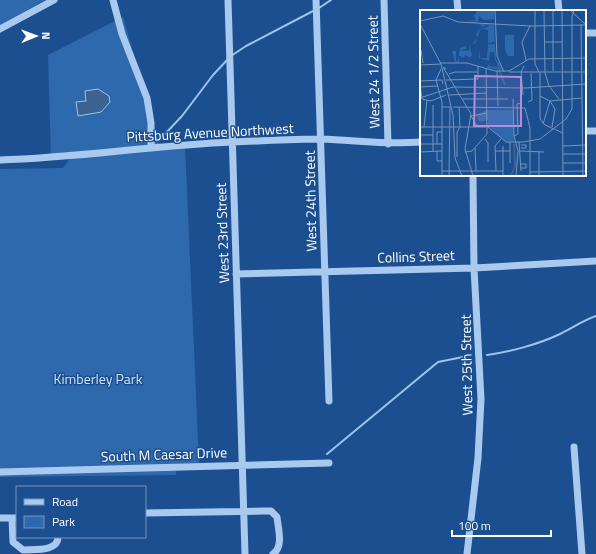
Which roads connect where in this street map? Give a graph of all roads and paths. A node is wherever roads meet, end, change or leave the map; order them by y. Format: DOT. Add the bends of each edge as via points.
graph roads {
  1 [pos="54,0"];
  2 [pos="113,0"];
  3 [pos="228,0"];
  4 [pos="316,0"];
  5 [pos="384,0"];
  6 [pos="457,0"];
  7 [pos="558,0"];
  8 [pos="458,10"];
  9 [pos="559,10"];
  10 [pos="0,29"];
  11 [pos="596,131"];
  12 [pos="586,132"];
  13 [pos="321,140"];
  14 [pos="232,142"];
  15 [pos="420,142"];
  16 [pos="388,144"];
  17 [pos="151,147"];
  18 [pos="0,160"];
  19 [pos="473,176"];
  20 [pos="596,261"];
  21 [pos="474,268"];
  22 [pos="324,272"];
  23 [pos="236,274"];
  24 [pos="329,401"];
  25 [pos="574,448"];
  26 [pos="329,463"];
  27 [pos="242,465"];
  28 [pos="0,472"];
  29 [pos="244,510"];
  30 [pos="146,513"];
  31 [pos="0,518"];
  32 [pos="14,518"];
  33 [pos="58,538"];
  34 [pos="245,554"];
  35 [pos="273,554"];
  36 [pos="467,554"];
  37 [pos="582,554"];
  1 -- 10 [label="street"];
  2 -- 17 [label="street" via="123,39 147,98 151,122"];
  3 -- 14 [label="street, West 23rd Street"];
  4 -- 13 [label="street, West 24th Street"];
  5 -- 16 [label="street, West 24 1/2 Street"];
  6 -- 8 [label="street"];
  7 -- 9 [label="street"];
  11 -- 12 [label="street"];
  13 -- 14 [label="street, Pittsburg Avenue Northwest"];
  13 -- 16 [label="street, Pittsburg Avenue Northwest"];
  13 -- 22 [label="street, West 24th Street"];
  14 -- 17 [label="street, Pittsburg Avenue Northwest"];
  14 -- 23 [label="street, West 23rd Street"];
  15 -- 16 [label="street, Pittsburg Avenue Northwest"];
  17 -- 18 [label="street, Pittsburg Avenue Northwest" via="45,159"];
  19 -- 21 [label="street, West 25th Street"];
  20 -- 21 [label="street, Collins Street"];
  21 -- 22 [label="street, Collins Street"];
  21 -- 36 [label="street, West 25th Street" via="481,399 478,458"];
  22 -- 23 [label="street, Collins Street"];
  22 -- 24 [label="street, West 24th Street"];
  23 -- 27 [label="street, West 23rd Street"];
  25 -- 37 [label="street"];
  26 -- 27 [label="street, South M Caesar Drive"];
  27 -- 28 [label="street, South M Caesar Drive"];
  27 -- 29 [label="street, West 23rd Street"];
  29 -- 30 [label="street"];
  29 -- 34 [label="street, West 23rd Street"];
  29 -- 35 [label="street" via="271,511 277,516 279,544 277,552"];
  31 -- 32 [label="street"];
  32 -- 33 [label="street" via="13,542 23,550 55,546"];
}
